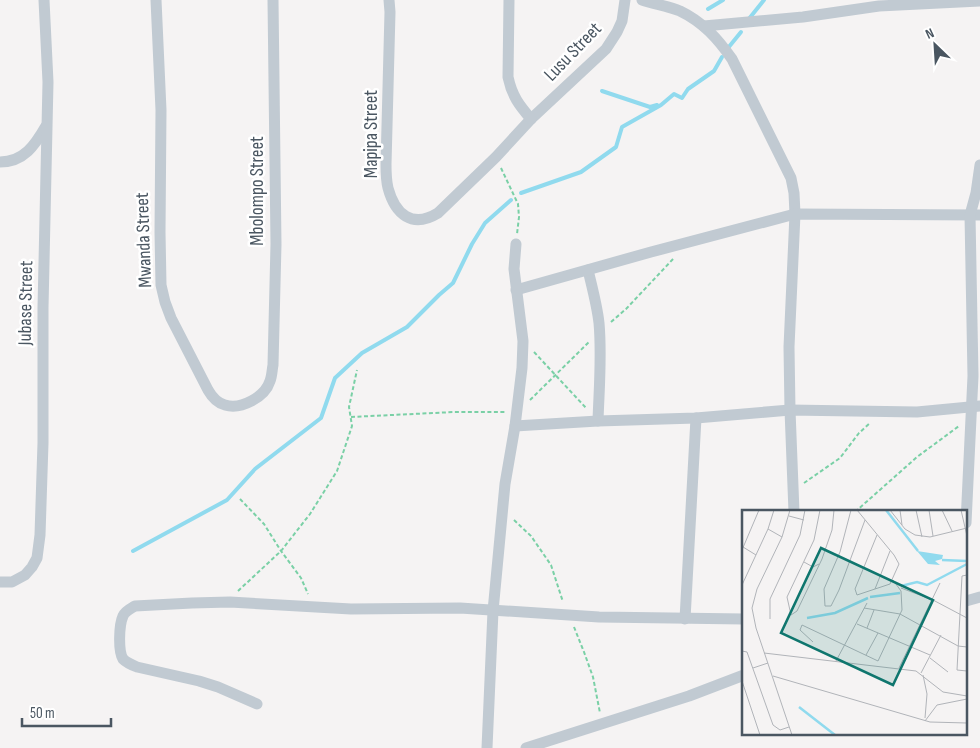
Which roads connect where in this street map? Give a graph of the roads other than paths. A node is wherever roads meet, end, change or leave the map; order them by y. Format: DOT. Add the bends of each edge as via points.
graph roads {
  1 [pos="44,0"];
  2 [pos="156,0"];
  3 [pos="273,0"];
  4 [pos="389,0"];
  5 [pos="509,0"];
  6 [pos="625,0"];
  7 [pos="642,0"];
  8 [pos="980,1"];
  9 [pos="704,26"];
  10 [pos="531,119"];
  11 [pos="46,126"];
  12 [pos="0,162"];
  13 [pos="980,165"];
  14 [pos="795,214"];
  15 [pos="975,215"];
  16 [pos="516,244"];
  17 [pos="588,270"];
  18 [pos="516,290"];
  19 [pos="270,382"];
  20 [pos="790,410"];
  21 [pos="975,410"];
  22 [pos="696,418"];
  23 [pos="598,421"];
  24 [pos="515,426"];
  25 [pos="794,510"];
  26 [pos="967,510"];
  27 [pos="0,582"];
  28 [pos="493,611"];
  29 [pos="685,619"];
  30 [pos="742,619"];
  31 [pos="742,676"];
  32 [pos="257,704"];
  33 [pos="486,748"];
  34 [pos="526,748"];
  1 -- 11 [label="street, Jubase Street" via="48,82"];
  2 -- 19 [label="street, Mwanda Street" via="161,110 161,286 165,302 208,390 219,403 238,406 248,403 264,392"];
  3 -- 19 [label="street, Mbolompo Street" via="276,244"];
  4 -- 10 [label="street, Mapipa Street" via="387,179 393,202 406,216 419,220 438,213"];
  5 -- 10 [label="street" via="508,77 516,100"];
  6 -- 10 [label="street, Lusu Street" via="622,21 606,49"];
  7 -- 9 [label="street" via="680,11"];
  8 -- 9 [label="street" via="879,6"];
  9 -- 14 [label="street" via="732,59 784,162 791,178"];
  11 -- 12 [label="street" via="23,155 10,162"];
  11 -- 27 [label="street, Jubase Street" via="43,443 38,550 37,558 25,575 12,582"];
  13 -- 15 [label="street"];
  14 -- 15 [label="street"];
  14 -- 17 [label="street"];
  14 -- 20 [label="street" via="788,347"];
  15 -- 21 [label="street"];
  16 -- 18 [label="street"];
  17 -- 18 [label="street"];
  17 -- 23 [label="street" via="599,322"];
  18 -- 24 [label="street" via="523,342"];
  20 -- 21 [label="street"];
  20 -- 22 [label="street"];
  20 -- 25 [label="street"];
  21 -- 26 [label="street"];
  22 -- 23 [label="street"];
  22 -- 29 [label="street"];
  23 -- 24 [label="street"];
  24 -- 28 [label="street" via="505,484"];
  28 -- 29 [label="street"];
  28 -- 32 [label="street" via="460,608 351,609 226,602 152,604 127,610 123,616 119,647 128,663 218,687"];
  28 -- 33 [label="street"];
  29 -- 30 [label="street"];
  31 -- 34 [label="street"];
}
